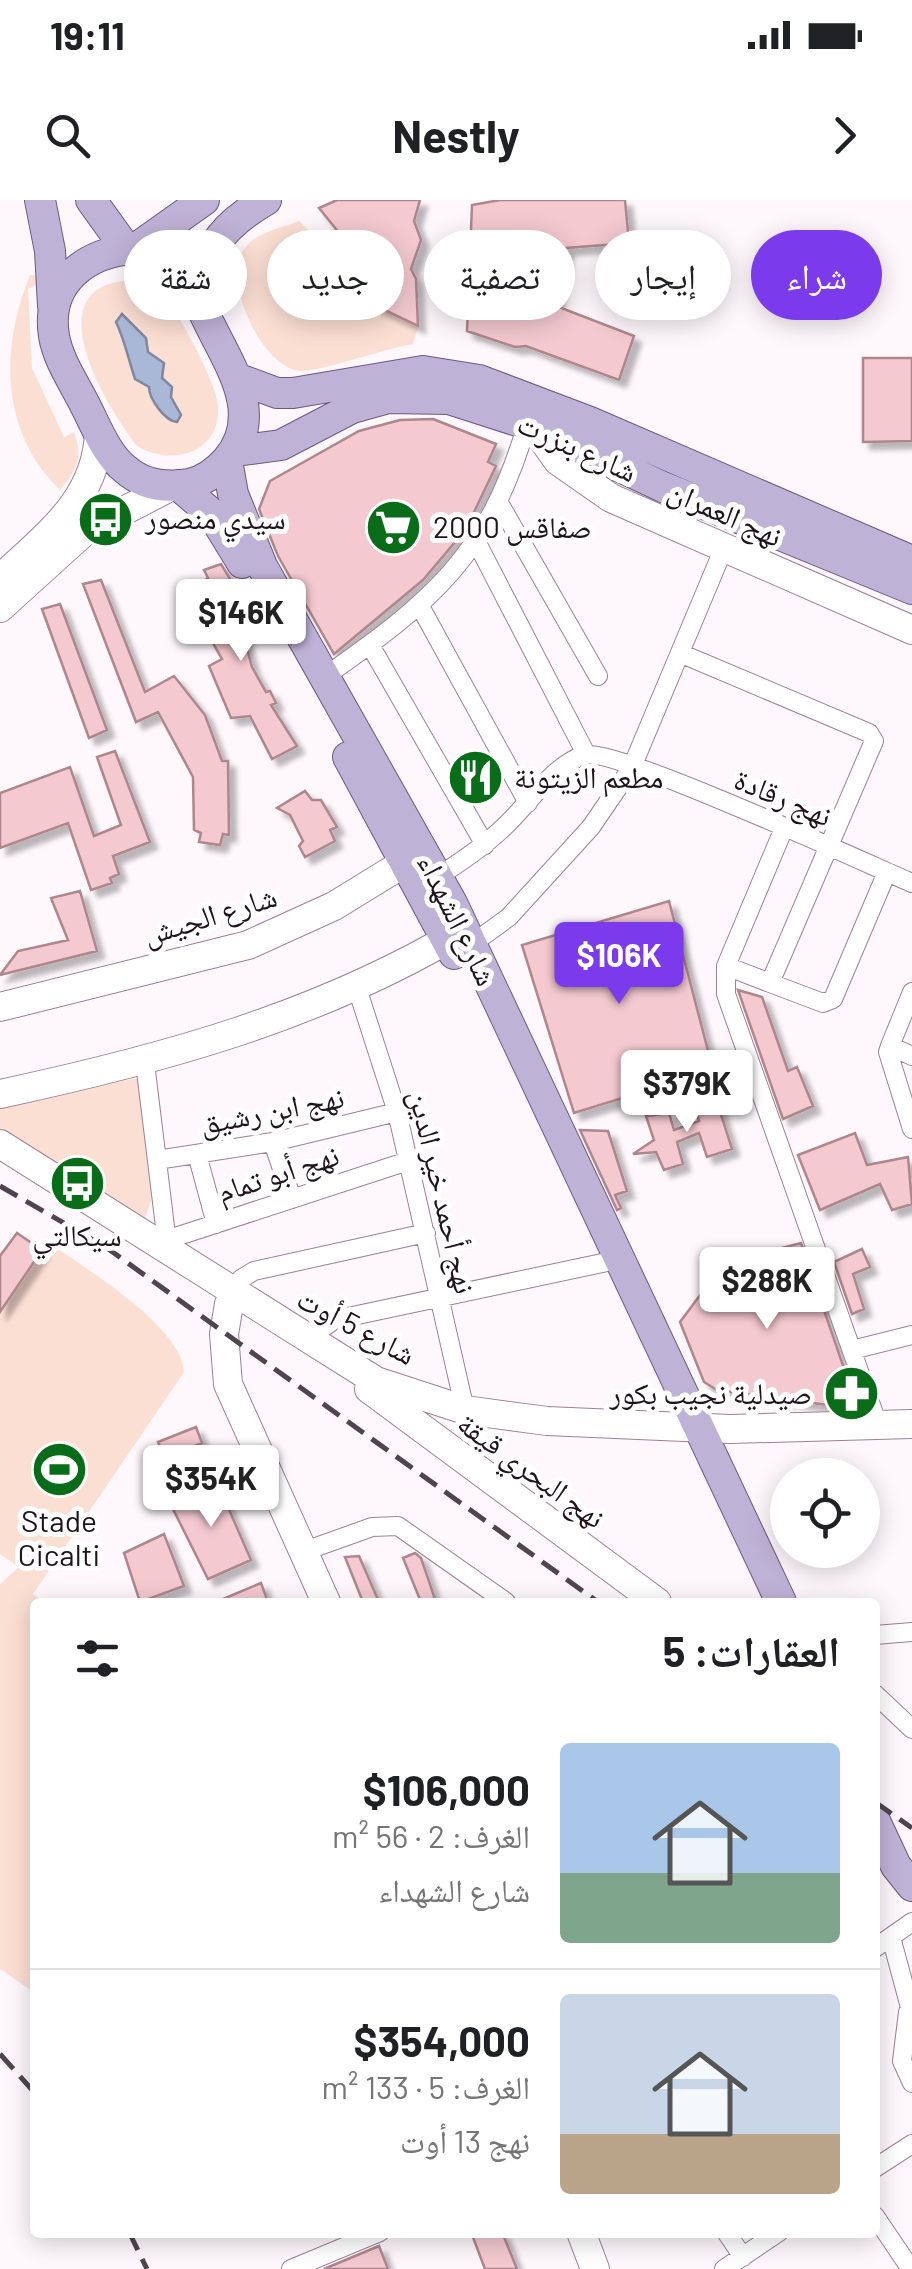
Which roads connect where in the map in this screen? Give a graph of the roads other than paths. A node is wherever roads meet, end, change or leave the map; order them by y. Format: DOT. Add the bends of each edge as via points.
graph roads {
  1 [pos="40,200"];
  2 [pos="90,200"];
  3 [pos="204,200"];
  4 [pos="266,200"];
  5 [pos="160,230"];
  6 [pos="224,230"];
  7 [pos="124,241"];
  8 [pos="124,251"];
  9 [pos="53,313"];
  10 [pos="207,320"];
  11 [pos="236,378"];
  12 [pos="530,425"];
  13 [pos="99,432"];
  14 [pos="231,456"];
  15 [pos="174,486"];
  16 [pos="498,501"];
  17 [pos="476,543"];
  18 [pos="723,550"];
  19 [pos="912,561"];
  20 [pos="0,579"];
  21 [pos="912,588"];
  22 [pos="0,608"];
  23 [pos="421,608"];
  24 [pos="912,630"];
  25 [pos="370,646"];
  26 [pos="682,654"];
  27 [pos="598,676"];
  28 [pos="324,677"];
  29 [pos="586,754"];
  30 [pos="632,767"];
  31 [pos="528,803"];
  32 [pos="784,828"];
  33 [pos="485,845"];
  34 [pos="829,847"];
  35 [pos="422,869"];
  36 [pos="886,872"];
  37 [pos="912,883"];
  38 [pos="459,943"];
  39 [pos="726,966"];
  40 [pos="770,983"];
  41 [pos="357,988"];
  42 [pos="912,992"];
  43 [pos="0,1006"];
  44 [pos="890,1046"];
  45 [pos="912,1056"];
  46 [pos="145,1063"];
  47 [pos="0,1094"];
  48 [pos="397,1112"];
  49 [pos="912,1129"];
  50 [pos="273,1142"];
  51 [pos="0,1144"];
  52 [pos="197,1154"];
  53 [pos="158,1160"];
  54 [pos="408,1161"];
  55 [pos="0,1166"];
  56 [pos="292,1199"];
  57 [pos="216,1224"];
  58 [pos="426,1233"];
  59 [pos="167,1246"];
  60 [pos="615,1262"];
  61 [pos="231,1299"];
  62 [pos="438,1299"];
  63 [pos="912,1335"];
  64 [pos="306,1340"];
  65 [pos="852,1350"];
  66 [pos="369,1390"];
  67 [pos="466,1410"];
  68 [pos="912,1424"];
  69 [pos="878,1425"];
  70 [pos="699,1431"];
  71 [pos="305,1551"];
  72 [pos="324,1598"];
  73 [pos="500,1598"];
  74 [pos="652,1598"];
  75 [pos="763,1598"];
  76 [pos="779,1598"];
  77 [pos="912,1632"];
  78 [pos="880,1635"];
  79 [pos="880,1699"];
  80 [pos="912,1729"];
  81 [pos="880,1832"];
  82 [pos="912,1886"];
  83 [pos="912,1922"];
  84 [pos="883,1942"];
  85 [pos="910,2014"];
  86 [pos="912,2083"];
  87 [pos="912,2144"];
  88 [pos="880,2165"];
  89 [pos="880,2223"];
  90 [pos="366,2238"];
  91 [pos="583,2238"];
  92 [pos="727,2238"];
  93 [pos="771,2238"];
  94 [pos="733,2265"];
  95 [pos="910,2268"];
  96 [pos="291,2269"];
  97 [pos="596,2269"];
  1 -- 9 [label="main road"];
  2 -- 7 [label="main road"];
  3 -- 5 [label="main road"];
  4 -- 6 [label="main road"];
  8 -- 9 [label="main road" via="91,258 73,272"];
  9 -- 13 [label="main road" via="62,358"];
  10 -- 11 [label="main road"];
  11 -- 14 [label="main road" via="245,402 244,428"];
  11 -- 19 [label="main road, شارع بنزرت" via="277,393 313,394 423,371 479,380"];
  12 -- 14 [label="main road, شارع بنزرت" via="449,398 388,398 352,408 280,445"];
  12 -- 16 [label="street"];
  12 -- 18 [label="main road, نهج العمران" via="581,480"];
  12 -- 21 [label="main road, شارع بنزرت"];
  13 -- 15 [label="main road" via="124,468 146,482"];
  13 -- 20 [label="main road" via="94,474 82,498"];
  14 -- 15 [label="main road" via="196,483"];
  14 -- 28 [label="main road, شارع الشهداء" via="233,494 256,552"];
  15 -- 22 [label="main road" via="85,532"];
  15 -- 35 [label="main road, شارع الشهداء" via="212,514 227,536"];
  16 -- 17 [label="street"];
  16 -- 27 [label="street"];
  17 -- 23 [label="street"];
  17 -- 29 [label="street"];
  18 -- 24 [label="main road, نهج العمران"];
  18 -- 26 [label="street"];
  23 -- 25 [label="street"];
  23 -- 31 [label="street"];
  25 -- 28 [label="street"];
  25 -- 33 [label="street"];
  26 -- 30 [label="street"];
  26 -- 34 [label="street" via="873,736"];
  28 -- 35 [label="main road, شارع الشهداء"];
  29 -- 30 [label="street, نهج رقادة"];
  29 -- 31 [label="street" via="565,765"];
  30 -- 32 [label="street, نهج رقادة"];
  30 -- 38 [label="street" via="591,827 509,916"];
  31 -- 33 [label="street"];
  32 -- 34 [label="street, نهج رقادة"];
  32 -- 39 [label="street"];
  33 -- 35 [label="street"];
  34 -- 36 [label="street, نهج رقادة"];
  34 -- 40 [label="street"];
  35 -- 38 [label="main road, شارع الشهداء"];
  35 -- 43 [label="main road, شارع الجيش" via="248,945"];
  36 -- 37 [label="street, نهج رقادة"];
  36 -- 40 [label="street" via="833,999 823,1003"];
  38 -- 41 [label="main road"];
  38 -- 60 [label="main road, شارع الشهداء"];
  39 -- 40 [label="street"];
  39 -- 65 [label="street" via="726,994"];
  41 -- 46 [label="main road" via="276,1022"];
  41 -- 48 [label="street, نهج أحمد خير الدين"];
  42 -- 44 [label="street"];
  44 -- 45 [label="street"];
  44 -- 49 [label="street"];
  46 -- 47 [label="main road"];
  46 -- 53 [label="street"];
  48 -- 50 [label="street, نهج ابن رشيق"];
  48 -- 54 [label="street, نهج أحمد خير الدين"];
  50 -- 52 [label="street, نهج ابن رشيق"];
  50 -- 56 [label="street"];
  51 -- 59 [label="main road, شارع 5 أوت"];
  52 -- 53 [label="street, نهج ابن رشيق"];
  52 -- 57 [label="street"];
  53 -- 59 [label="street"];
  54 -- 56 [label="street, نهج أبو تمام"];
  54 -- 58 [label="street, نهج أحمد خير الدين"];
  55 -- 61 [label="main road, شارع 5 أوت"];
  56 -- 57 [label="street, نهج أبو تمام"];
  57 -- 59 [label="street, نهج أبو تمام"];
  58 -- 61 [label="street" via="254,1271"];
  58 -- 62 [label="street, نهج أحمد خير الدين"];
  59 -- 61 [label="main road, شارع 5 أوت"];
  60 -- 62 [label="street"];
  60 -- 70 [label="main road, شارع الشهداء"];
  61 -- 64 [label="main road, شارع 5 أوت"];
  61 -- 66 [label="main road, شارع 5 أوت"];
  61 -- 71 [label="main road" via="224,1334 228,1384"];
  62 -- 64 [label="street" via="334,1320"];
  62 -- 67 [label="street, نهج أحمد خير الدين"];
  63 -- 65 [label="street"];
  64 -- 67 [label="main road, شارع 5 أوت" via="376,1381"];
  65 -- 69 [label="street"];
  66 -- 70 [label="main road, شارع 5 أوت" via="506,1430"];
  66 -- 74 [label="main road, نهج البحري قيقة"];
  67 -- 70 [label="main road, شارع 5 أوت"];
  68 -- 69 [label="main road, شارع 5 أوت"];
  69 -- 70 [label="main road, شارع 5 أوت"];
  70 -- 75 [label="main road, شارع الشهداء"];
  70 -- 76 [label="main road, شارع الشهداء"];
  71 -- 72 [label="main road"];
  71 -- 73 [label="street" via="372,1527 398,1526"];
  77 -- 78 [label="street"];
  79 -- 80 [label="street"];
  81 -- 82 [label="main road"];
  83 -- 84 [label="street"];
  84 -- 85 [label="street"];
  85 -- 86 [label="street" via="902,2061"];
  87 -- 88 [label="street"];
  89 -- 95 [label="street"];
  90 -- 96 [label="street"];
  91 -- 97 [label="main road"];
  92 -- 94 [label="street"];
  93 -- 94 [label="street"];
}
